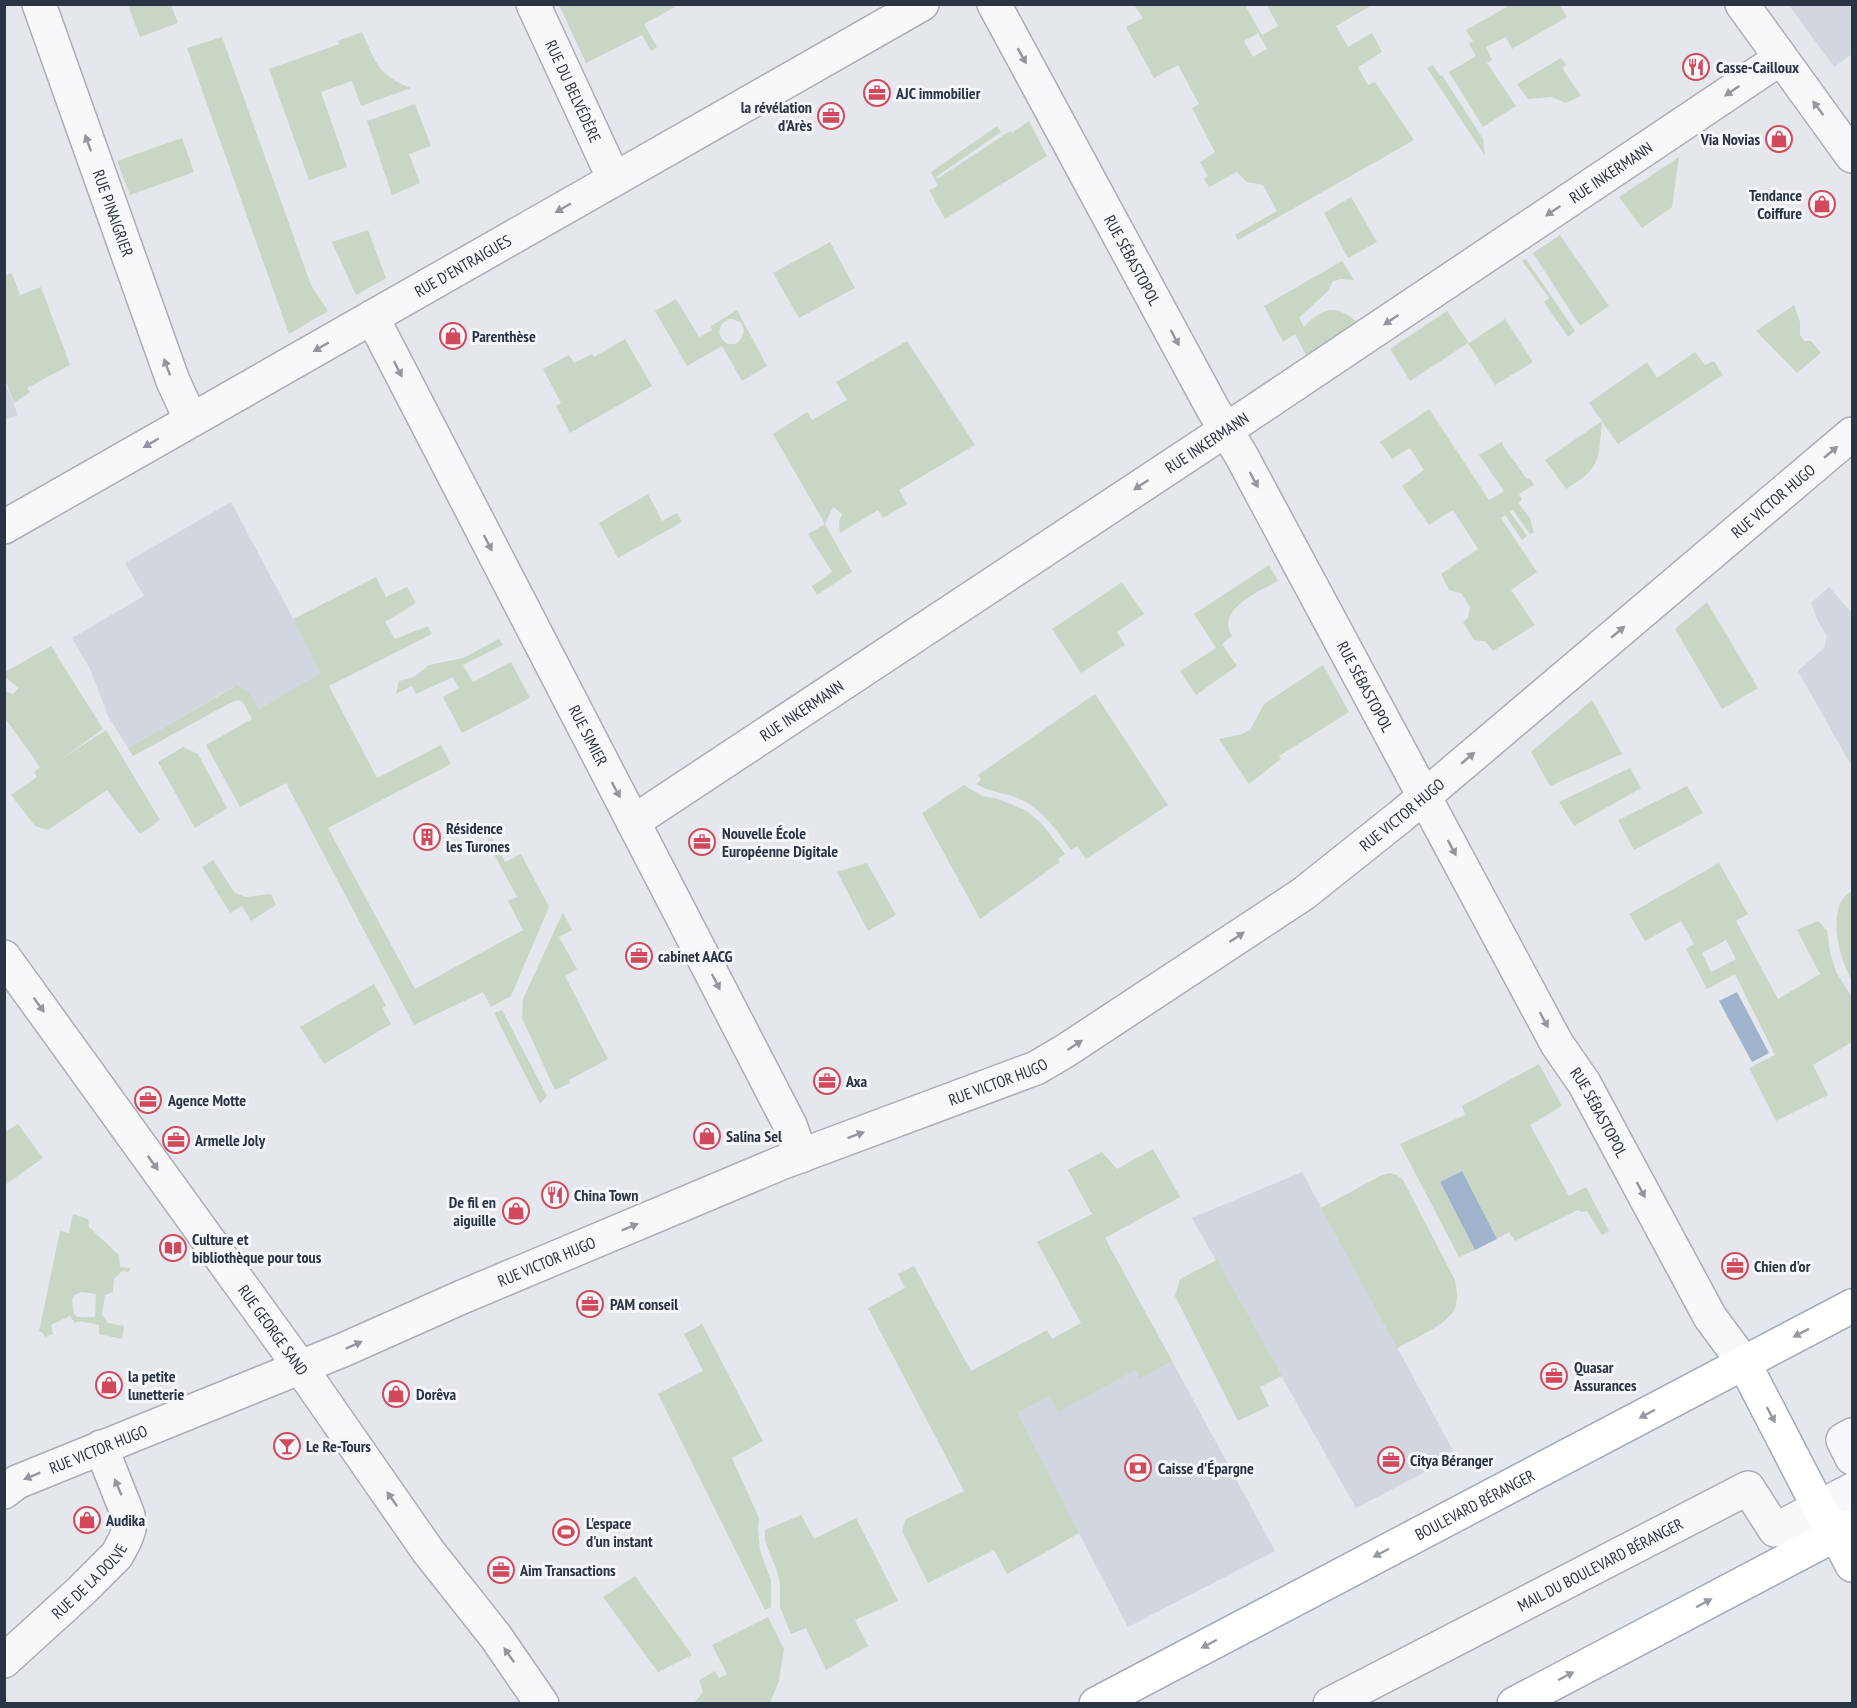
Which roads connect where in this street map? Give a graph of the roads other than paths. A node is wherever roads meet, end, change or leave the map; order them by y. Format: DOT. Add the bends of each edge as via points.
graph roads {
  1 [pos="39,4"];
  2 [pos="533,4"];
  3 [pos="922,4"];
  4 [pos="994,4"];
  5 [pos="1742,4"];
  6 [pos="1780,58"];
  7 [pos="1852,156"];
  8 [pos="614,179"];
  9 [pos="372,317"];
  10 [pos="191,420"];
  11 [pos="1225,429"];
  12 [pos="1852,434"];
  13 [pos="4,527"];
  14 [pos="1424,796"];
  15 [pos="633,822"];
  16 [pos="4,957"];
  17 [pos="801,1156"];
  18 [pos="1852,1306"];
  19 [pos="1744,1363"];
  20 [pos="300,1367"];
  21 [pos="1852,1435"];
  22 [pos="101,1447"];
  23 [pos="1852,1458"];
  24 [pos="1852,1490"];
  25 [pos="4,1492"];
  26 [pos="1836,1523"];
  27 [pos="1852,1565"];
  28 [pos="4,1660"];
  29 [pos="542,1704"];
  30 [pos="1096,1704"];
  31 [pos="1330,1704"];
  32 [pos="1514,1704"];
  10 -- 1 [label="street, RUE PINAIGRIER, one-way" via="173,381"];
  2 -- 8 [label="street, RUE DU BELVÉDÈRE"];
  3 -- 8 [label="street, RUE D'ENTRAIGUES"];
  4 -- 11 [label="street, RUE SÉBASTOPOL, one-way"];
  5 -- 6 [label="street"];
  7 -- 6 [label="street, one-way"];
  6 -- 11 [label="street, RUE INKERMANN, one-way"];
  8 -- 9 [label="street, RUE D'ENTRAIGUES, one-way"];
  9 -- 10 [label="street, RUE D'ENTRAIGUES, one-way"];
  9 -- 15 [label="street, RUE SIMIER, one-way"];
  10 -- 13 [label="street, RUE D'ENTRAIGUES, one-way"];
  11 -- 14 [label="street, RUE SÉBASTOPOL, one-way"];
  11 -- 15 [label="street, RUE INKERMANN, one-way"];
  14 -- 12 [label="street, RUE VICTOR HUGO, one-way"];
  17 -- 14 [label="street, RUE VICTOR HUGO, one-way" via="1036,1068 1303,894"];
  14 -- 19 [label="street, RUE SÉBASTOPOL, one-way" via="1710,1317"];
  15 -- 17 [label="street, RUE SIMIER, one-way" via="789,1125"];
  16 -- 20 [label="street, RUE GEORGE SAND, one-way"];
  20 -- 17 [label="street, RUE VICTOR HUGO, one-way"];
  18 -- 19 [label="main road, BOULEVARD BÉRANGER, one-way"];
  19 -- 26 [label="main road, one-way"];
  19 -- 30 [label="main road, BOULEVARD BÉRANGER, one-way"];
  20 -- 22 [label="street, RUE VICTOR HUGO"];
  29 -- 20 [label="street, RUE GEORGE SAND, one-way" via="496,1636 428,1551"];
  21 -- 23 [label="street" via="1843,1440"];
  22 -- 25 [label="street, RUE VICTOR HUGO, one-way" via="17,1482"];
  28 -- 22 [label="street, RUE DE LA DOLVE, one-way" via="117,1556 129,1529 128,1515"];
  24 -- 26 [label="street, MAIL DU BOULEVARD BÉRANGER"];
  26 -- 27 [label="main road"];
  26 -- 31 [label="street, MAIL DU BOULEVARD BÉRANGER" via="1775,1530 1748,1488"];
  32 -- 26 [label="main road, one-way"];
}
